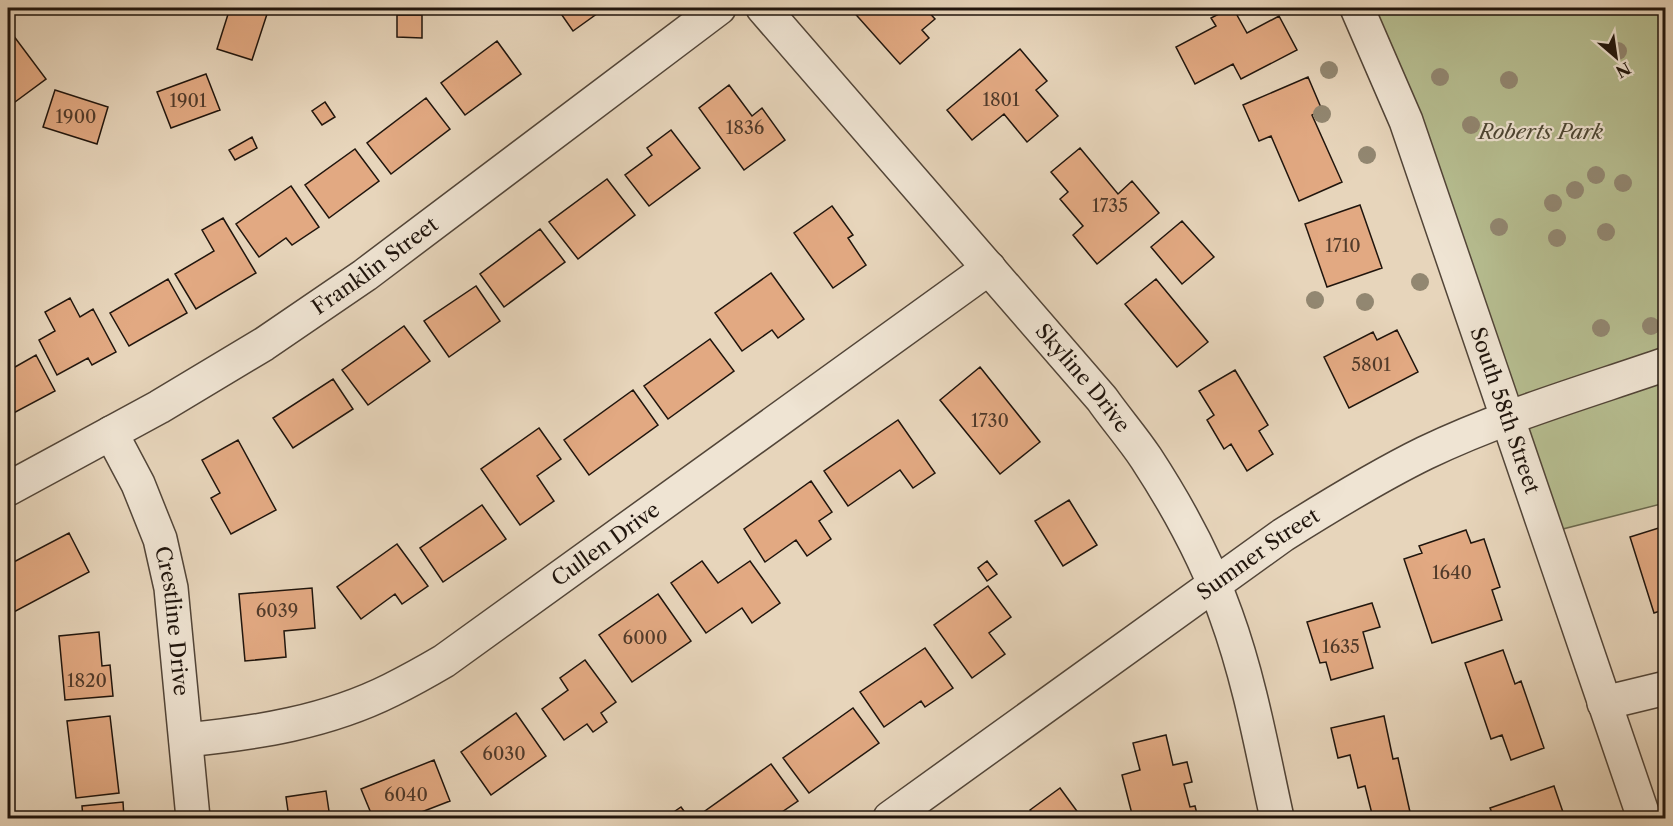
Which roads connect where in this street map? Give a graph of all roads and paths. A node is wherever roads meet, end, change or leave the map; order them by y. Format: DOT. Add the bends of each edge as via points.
graph roads {
  1 [pos="719,8"];
  2 [pos="763,8"];
  3 [pos="1357,8"];
  4 [pos="988,268"];
  5 [pos="1665,364"];
  6 [pos="1508,418"];
  7 [pos="111,433"];
  8 [pos="8,489"];
  9 [pos="1214,585"];
  10 [pos="1665,688"];
  11 [pos="1604,703"];
  12 [pos="186,740"];
  13 [pos="193,819"];
  14 [pos="890,819"];
  15 [pos="1276,819"];
  16 [pos="1644,819"];
  1 -- 7 [label="street, Franklin Street" via="365,275 264,344"];
  2 -- 4 [label="street, Skyline Drive"];
  3 -- 6 [label="street, South 58th Street" via="1406,121"];
  4 -- 9 [label="street, Skyline Drive" via="1102,399 1145,456 1182,517"];
  4 -- 12 [label="street, Cullen Drive" via="444,661 391,691 334,713 284,727"];
  5 -- 6 [label="street, Sumner Street"];
  6 -- 9 [label="street, Sumner Street" via="1426,453 1349,494"];
  6 -- 11 [label="street, South 58th Street"];
  7 -- 8 [label="street, Franklin Street"];
  7 -- 12 [label="street, Crestline Drive" via="138,484 160,539 171,588"];
  9 -- 14 [label="street, Sumner Street"];
  9 -- 15 [label="street, Skyline Drive" via="1247,682"];
  10 -- 11 [label="street"];
  11 -- 16 [label="street, South 58th Street"];
  12 -- 13 [label="street, Crestline Drive"];
}
